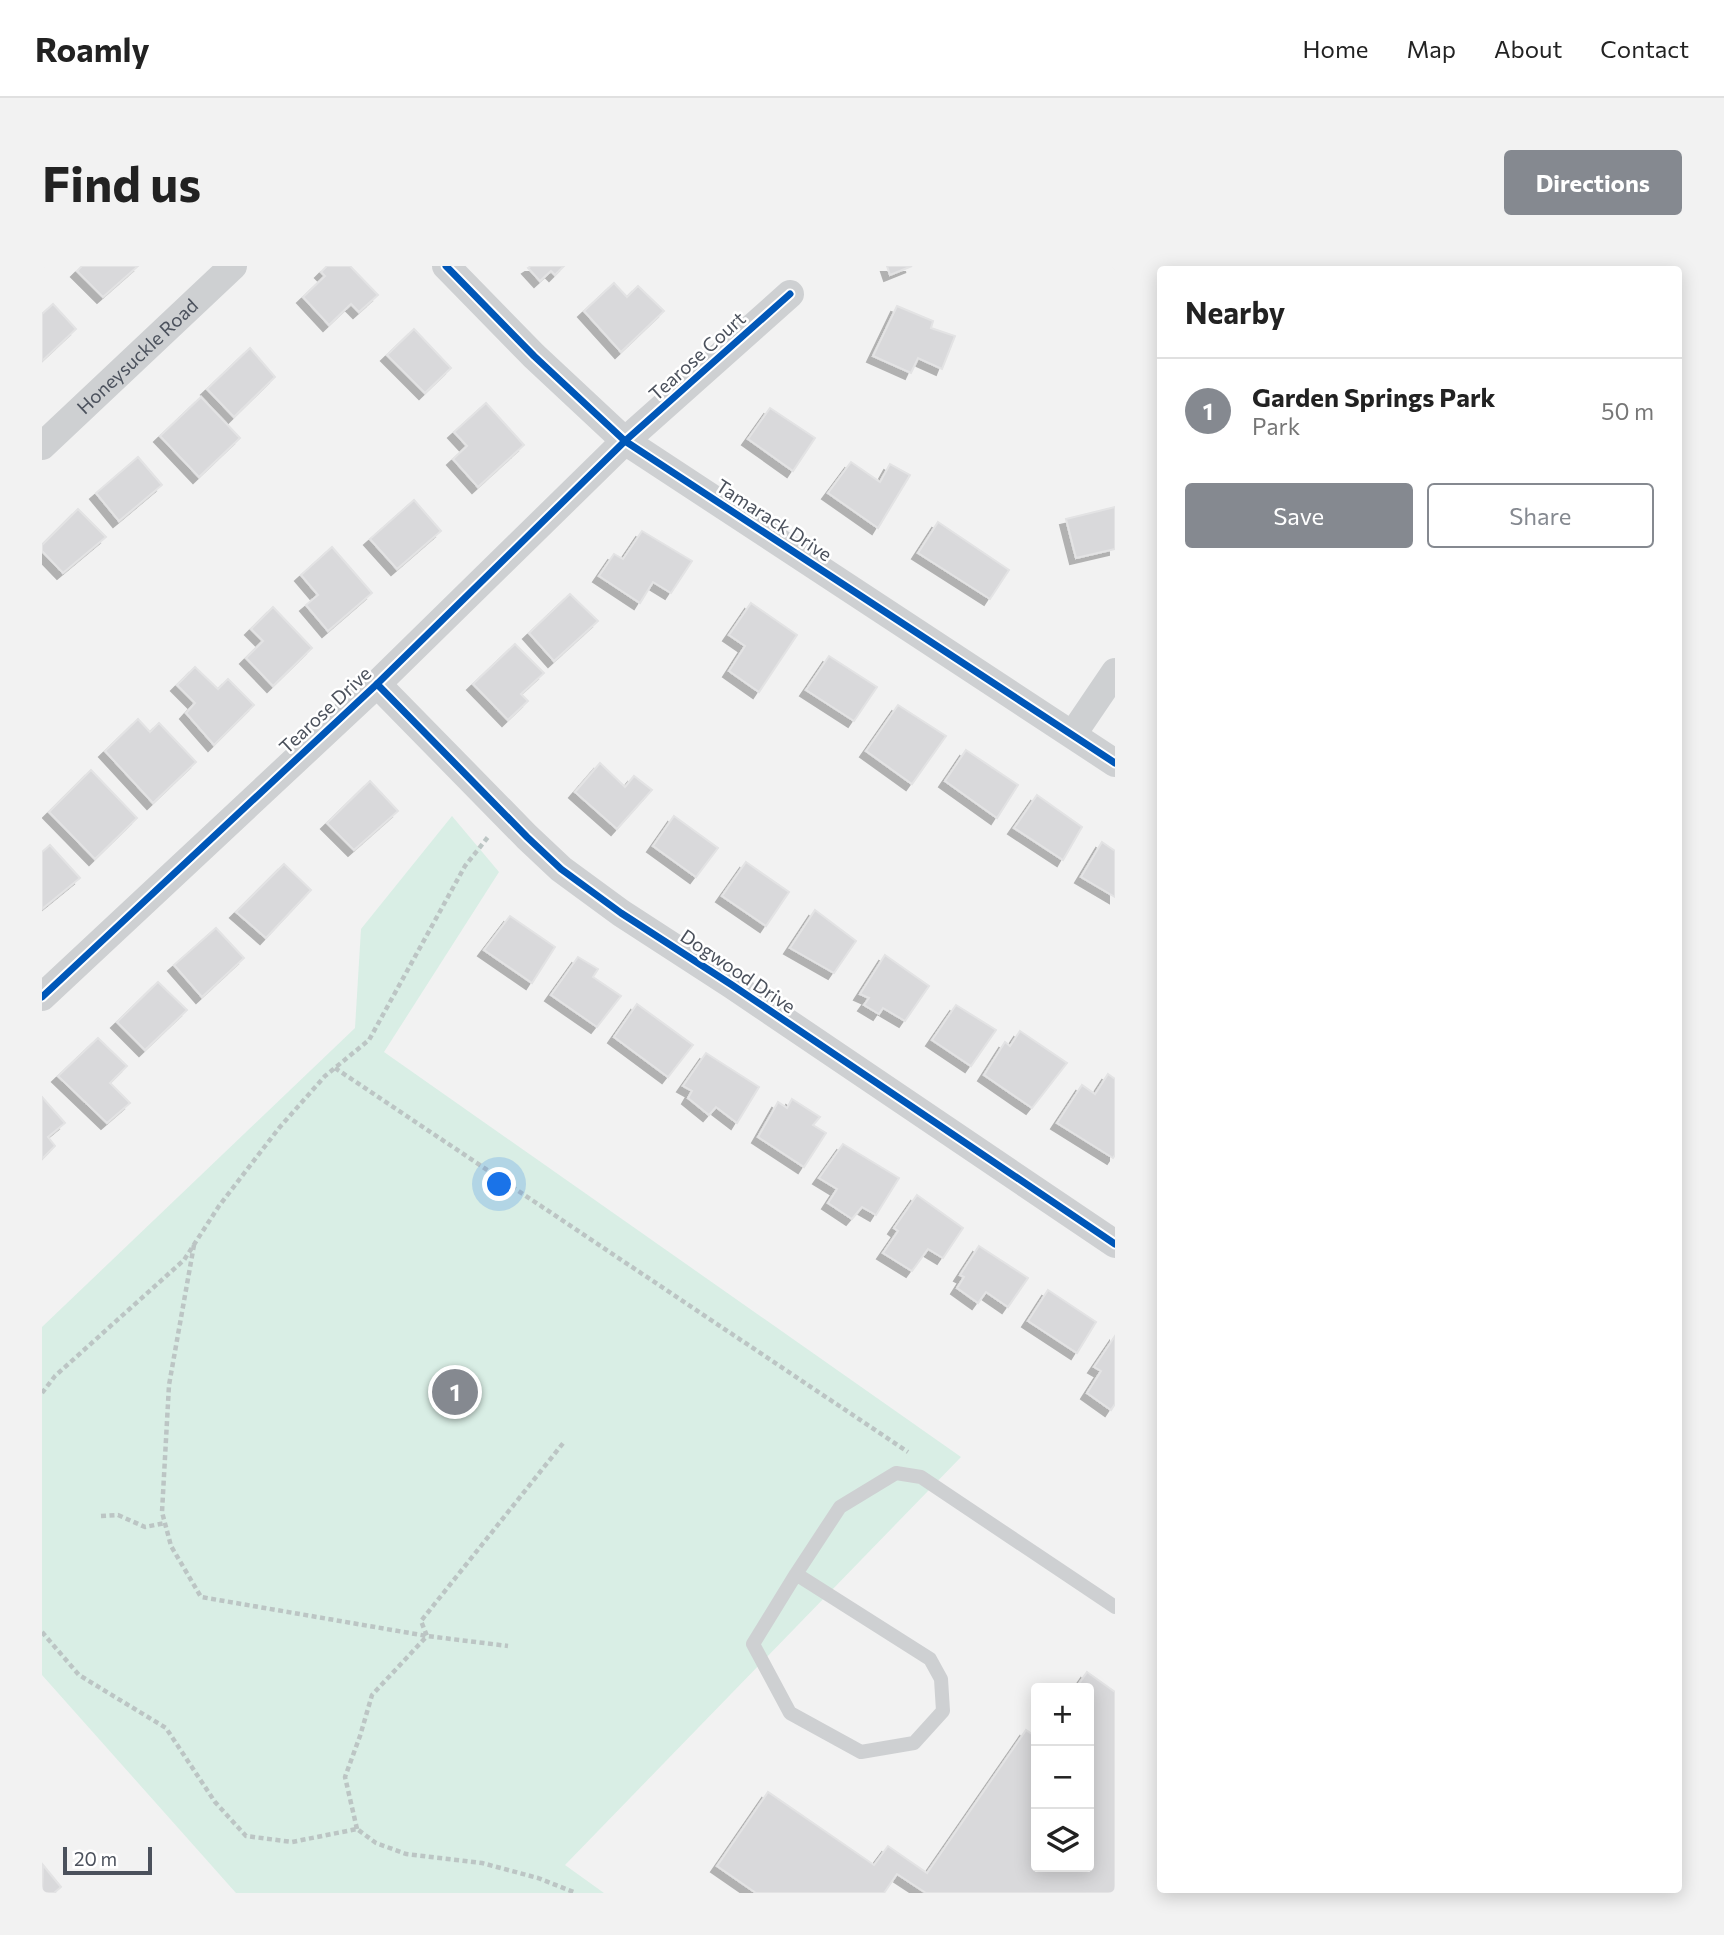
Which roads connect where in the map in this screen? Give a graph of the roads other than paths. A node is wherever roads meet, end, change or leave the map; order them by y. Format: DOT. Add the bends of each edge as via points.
graph roads {
  1 [pos="233,266"];
  2 [pos="446,266"];
  3 [pos="790,294"];
  4 [pos="625,441"];
  5 [pos="42,446"];
  6 [pos="1115,672"];
  7 [pos="377,684"];
  8 [pos="1073,734"];
  9 [pos="1115,763"];
  10 [pos="42,997"];
  11 [pos="1115,1244"];
  12 [pos="796,1574"];
  13 [pos="1115,1607"];
  1 -- 5 [label="street, Honeysuckle Road"];
  2 -- 4 [label="street, Tamarack Drive"];
  3 -- 4 [label="street, Tearose Court"];
  4 -- 7 [label="street, Tearose Drive"];
  4 -- 8 [label="street, Tamarack Drive"];
  6 -- 8 [label="street"];
  7 -- 10 [label="street, Tearose Drive"];
  7 -- 11 [label="street, Dogwood Drive" via="561,869"];
  8 -- 9 [label="street, Tamarack Drive"];
  12 -- 12 [label="lane" via="753,1644 790,1713 861,1752 914,1743 943,1711 942,1679 930,1660"];
  12 -- 13 [label="lane" via="840,1507 896,1473 921,1477"];
}
